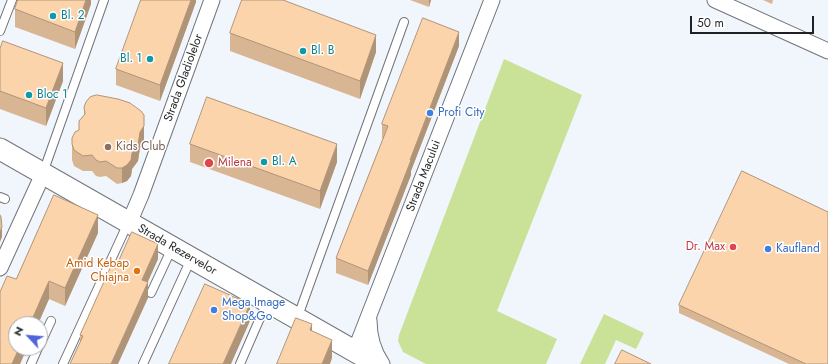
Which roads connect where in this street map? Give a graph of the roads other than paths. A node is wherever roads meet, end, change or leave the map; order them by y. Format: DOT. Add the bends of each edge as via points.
graph roads {
  1 [pos="12,0"];
  2 [pos="104,0"];
  3 [pos="212,0"];
  4 [pos="492,0"];
  5 [pos="715,0"];
  6 [pos="404,22"];
  7 [pos="0,31"];
  8 [pos="828,51"];
  9 [pos="0,149"];
  10 [pos="43,174"];
  11 [pos="128,222"];
  12 [pos="172,247"];
  13 [pos="191,258"];
  14 [pos="0,268"];
  15 [pos="151,293"];
  16 [pos="268,302"];
  17 [pos="369,317"];
  18 [pos="297,319"];
  19 [pos="51,321"];
  20 [pos="48,328"];
  21 [pos="352,358"];
  22 [pos="63,364"];
  23 [pos="143,364"];
  24 [pos="240,364"];
  25 [pos="377,364"];
  26 [pos="382,364"];
  1 -- 7 [label="lane"];
  2 -- 10 [label="lane"];
  3 -- 11 [label="street, Strada Gladiolelor" via="141,195"];
  4 -- 17 [label="street, Strada Macului"];
  5 -- 8 [label="street"];
  6 -- 18 [label="lane"];
  9 -- 10 [label="street, Strada Rezervelor"];
  10 -- 11 [label="street, Strada Rezervelor"];
  10 -- 14 [label="street"];
  11 -- 12 [label="street, Strada Rezervelor"];
  11 -- 22 [label="lane"];
  12 -- 13 [label="street, Strada Rezervelor"];
  12 -- 15 [label="lane"];
  13 -- 16 [label="street, Strada Rezervelor"];
  13 -- 23 [label="lane"];
  16 -- 18 [label="street, Strada Rezervelor"];
  16 -- 24 [label="lane"];
  17 -- 21 [label="street, Strada Macului"];
  17 -- 26 [label="street" via="370,337"];
  18 -- 21 [label="street, Strada Rezervelor"];
  19 -- 20 [label="lane"];
  21 -- 25 [label="street, Strada Rezervelor"];
}
